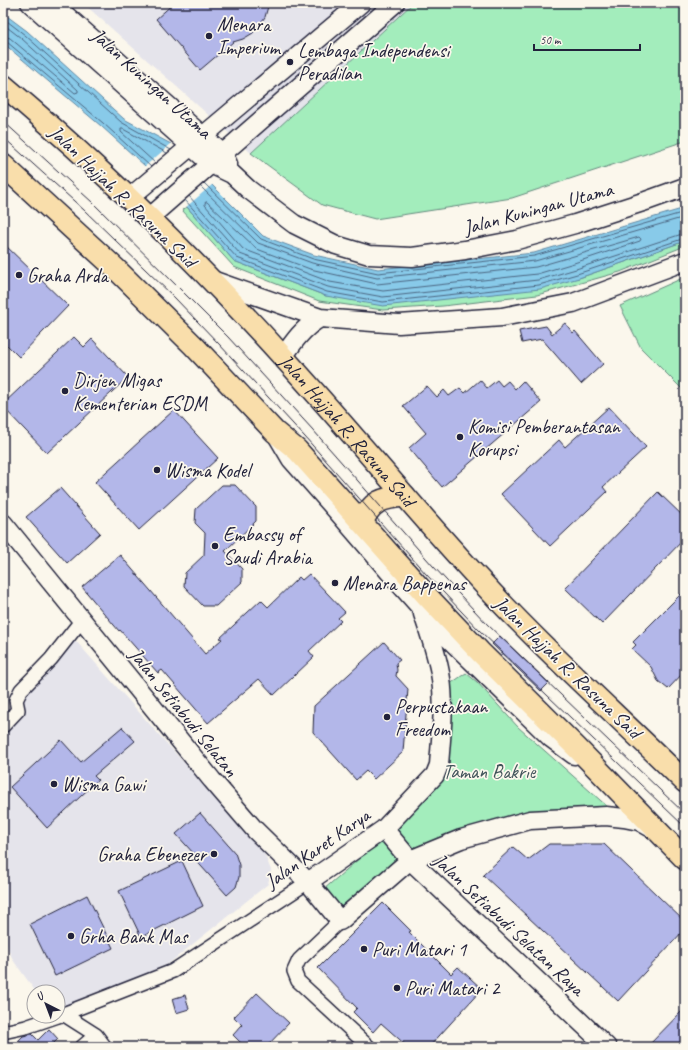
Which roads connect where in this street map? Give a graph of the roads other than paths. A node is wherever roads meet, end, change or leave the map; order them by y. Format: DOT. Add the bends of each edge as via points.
graph roads {
  1 [pos="30,3"];
  2 [pos="52,3"];
  3 [pos="360,3"];
  4 [pos="395,3"];
  5 [pos="3,85"];
  6 [pos="192,145"];
  7 [pos="213,163"];
  8 [pos="3,165"];
  9 [pos="685,187"];
  10 [pos="128,199"];
  11 [pos="149,218"];
  12 [pos="685,262"];
  13 [pos="208,278"];
  14 [pos="320,318"];
  15 [pos="283,357"];
  16 [pos="275,432"];
  17 [pos="381,469"];
  18 [pos="405,496"];
  19 [pos="356,516"];
  20 [pos="4,527"];
  21 [pos="421,607"];
  22 [pos="81,621"];
  23 [pos="3,726"];
  24 [pos="604,776"];
  25 [pos="685,782"];
  26 [pos="384,829"];
  27 [pos="658,832"];
  28 [pos="685,859"];
  29 [pos="410,860"];
  30 [pos="308,882"];
  31 [pos="340,921"];
  32 [pos="66,1013"];
  33 [pos="66,1018"];
  34 [pos="34,1024"];
  35 [pos="3,1032"];
  36 [pos="96,1035"];
  37 [pos="82,1047"];
  38 [pos="105,1047"];
  39 [pos="369,1047"];
  40 [pos="607,1047"];
  1 -- 6 [label="street, Jalan Kuningan Utama"];
  2 -- 6 [label="street, Jalan Kuningan Utama"];
  3 -- 6 [label="street"];
  4 -- 7 [label="street"];
  5 -- 10 [label="main road, Jalan Hajjah R. Rasuna Said"];
  6 -- 7 [label="street, Jalan Kuningan Utama"];
  6 -- 10 [label="street"];
  7 -- 9 [label="street, Jalan Kuningan Utama" via="232,174 294,224 336,245 369,255 412,257 517,240 582,222"];
  7 -- 11 [label="street"];
  8 -- 16 [label="main road" via="130,283"];
  10 -- 11 [label="main road, Jalan Hajjah R. Rasuna Said"];
  11 -- 13 [label="main road, Jalan Hajjah R. Rasuna Said"];
  12 -- 14 [label="street" via="573,303 502,317 399,324"];
  13 -- 14 [label="street"];
  13 -- 15 [label="main road, Jalan Hajjah R. Rasuna Said"];
  14 -- 15 [label="street" via="297,336"];
  15 -- 17 [label="main road, Jalan Hajjah R. Rasuna Said"];
  16 -- 19 [label="main road" via="297,450"];
  16 -- 21 [label="street" via="291,459"];
  17 -- 18 [label="main road, Jalan Hajjah R. Rasuna Said"];
  17 -- 19 [label="main road" via="376,485 359,507"];
  18 -- 19 [label="main road" via="384,499"];
  18 -- 25 [label="main road, Jalan Hajjah R. Rasuna Said" via="478,579"];
  19 -- 24 [label="main road" via="480,652"];
  20 -- 22 [label="street, Jalan Setiabudi Selatan"];
  21 -- 24 [label="street" via="445,635 551,738"];
  21 -- 26 [label="street, Jalan Karet Karya" via="441,680 443,699 439,765 435,775"];
  22 -- 23 [label="street" via="51,659 21,690 16,700 18,710"];
  22 -- 30 [label="street, Jalan Setiabudi Selatan" via="194,760 255,830"];
  24 -- 27 [label="main road"];
  26 -- 29 [label="street, Jalan Setiabudi Selatan Raya"];
  26 -- 30 [label="street, Jalan Karet Karya"];
  27 -- 28 [label="main road"];
  27 -- 29 [label="street" via="639,821 606,816 530,820 461,839"];
  29 -- 31 [label="street"];
  29 -- 40 [label="street, Jalan Setiabudi Selatan Raya"];
  30 -- 31 [label="street, Jalan Setiabudi Selatan"];
  30 -- 32 [label="street, Jalan Karet Karya" via="173,971"];
  31 -- 39 [label="street" via="299,960 294,971 298,981"];
  33 -- 36 [label="street"];
  34 -- 35 [label="street, Jalan Karet Karya"];
  36 -- 37 [label="street"];
  36 -- 38 [label="street"];
}
